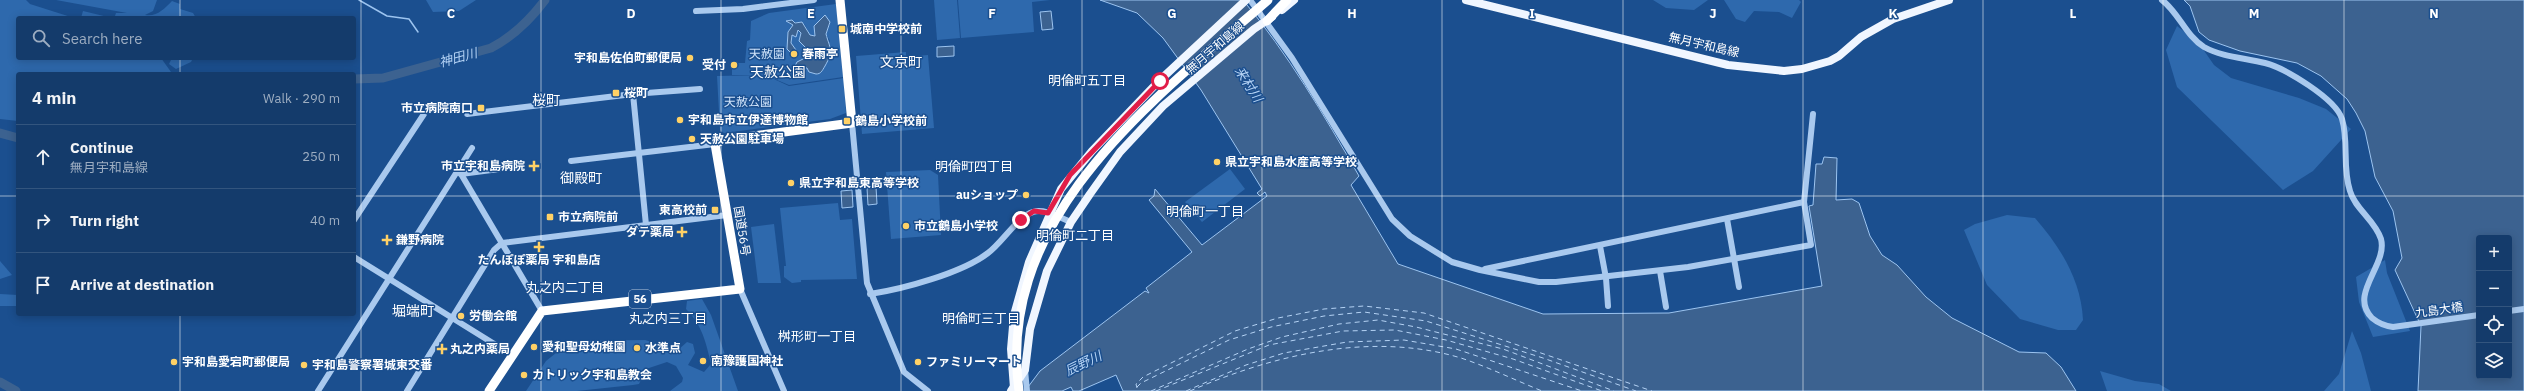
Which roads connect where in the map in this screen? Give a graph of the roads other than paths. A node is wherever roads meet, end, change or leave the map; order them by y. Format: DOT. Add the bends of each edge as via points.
graph roads {
  1 [pos="814,0"];
  2 [pos="840,0"];
  3 [pos="1247,0"];
  4 [pos="1268,0"];
  5 [pos="1287,0"];
  6 [pos="1294,0"];
  7 [pos="1466,0"];
  8 [pos="1949,0"];
  9 [pos="2162,0"];
  10 [pos="696,11"];
  11 [pos="1265,22"];
  12 [pos="700,89"];
  13 [pos="633,94"];
  14 [pos="424,114"];
  15 [pos="467,114"];
  16 [pos="1813,114"];
  17 [pos="852,123"];
  18 [pos="715,144"];
  19 [pos="472,148"];
  20 [pos="638,152"];
  21 [pos="571,160"];
  22 [pos="499,169"];
  23 [pos="459,172"];
  24 [pos="1804,202"];
  25 [pos="1048,213"];
  26 [pos="727,215"];
  27 [pos="356,217"];
  28 [pos="1727,219"];
  29 [pos="1070,222"];
  30 [pos="646,225"];
  31 [pos="502,243"];
  32 [pos="1600,246"];
  33 [pos="356,258"];
  34 [pos="1734,258"];
  35 [pos="1480,270"];
  36 [pos="1660,271"];
  37 [pos="388,278"];
  38 [pos="1606,278"];
  39 [pos="1739,286"];
  40 [pos="740,289"];
  41 [pos="870,294"];
  42 [pos="1608,306"];
  43 [pos="1666,307"];
  44 [pos="2524,309"];
  45 [pos="542,311"];
  46 [pos="2512,311"];
  47 [pos="2476,315"];
  48 [pos="452,317"];
  49 [pos="512,355"];
  50 [pos="1025,370"];
  51 [pos="1019,390"];
  52 [pos="318,391"];
  53 [pos="407,391"];
  54 [pos="489,391"];
  55 [pos="784,391"];
  56 [pos="928,391"];
  1 -- 10 [label="street" via="742,9"];
  2 -- 17 [label="highway"];
  3 -- 11 [label="street"];
  3 -- 25 [label="main road, 無月宇和島線" via="1180,62 1070,175"];
  4 -- 51 [label="highway, bridge" via="1130,122 1093,164 1065,203 1040,250 1024,298 1018,339"];
  5 -- 11 [label="highway"];
  6 -- 11 [label="main road, 無月宇和島線"];
  7 -- 8 [label="main road, 無月宇和島線" via="1728,65 1784,71 1802,69 1830,60 1839,56 1861,37 1893,19"];
  9 -- 47 [label="street, 九島大橋" via="2172,7 2193,38 2203,46 2267,63 2295,77 2335,108 2341,116 2349,190 2381,239 2380,257 2365,291 2365,307 2369,315 2381,324 2402,326"];
  11 -- 29 [label="main road, 無月宇和島線" via="1163,106 1135,135"];
  11 -- 35 [label="street" via="1399,228 1452,262"];
  12 -- 13 [label="street"];
  13 -- 15 [label="street"];
  13 -- 20 [label="street"];
  14 -- 27 [label="street"];
  16 -- 24 [label="street"];
  17 -- 18 [label="highway" via="723,140"];
  17 -- 41 [label="street" via="865,276"];
  18 -- 20 [label="street"];
  18 -- 26 [label="highway, 国道56号"];
  19 -- 23 [label="street"];
  20 -- 21 [label="street"];
  20 -- 30 [label="street"];
  22 -- 23 [label="street"];
  23 -- 31 [label="street"];
  23 -- 37 [label="street"];
  24 -- 28 [label="street"];
  24 -- 34 [label="street" via="1811,245"];
  25 -- 29 [label="street"];
  25 -- 41 [label="street" via="1042,211 1028,214 990,252 969,265 936,277"];
  25 -- 51 [label="main road, 無月宇和島線" via="1029,262 1014,315 1011,348"];
  26 -- 30 [label="street"];
  26 -- 40 [label="highway, 国道56号"];
  28 -- 32 [label="street"];
  28 -- 34 [label="street"];
  29 -- 50 [label="main road, 無月宇和島線" via="1039,293 1030,329"];
  30 -- 31 [label="street"];
  31 -- 45 [label="street"];
  31 -- 48 [label="street" via="494,250"];
  32 -- 35 [label="street"];
  32 -- 38 [label="street"];
  33 -- 37 [label="street"];
  34 -- 36 [label="street"];
  34 -- 39 [label="street"];
  35 -- 38 [label="street" via="1539,282"];
  36 -- 38 [label="street"];
  36 -- 43 [label="street"];
  37 -- 48 [label="street"];
  37 -- 52 [label="street"];
  38 -- 42 [label="street"];
  40 -- 45 [label="highway, 56"];
  40 -- 55 [label="street"];
  41 -- 56 [label="street" via="904,372"];
  44 -- 46 [label="street"];
  45 -- 49 [label="highway"];
  48 -- 49 [label="street"];
  48 -- 53 [label="street"];
  49 -- 54 [label="highway"];
  50 -- 51 [label="main road, 無月宇和島線"];
  50 -- 51 [label="street"];
}
